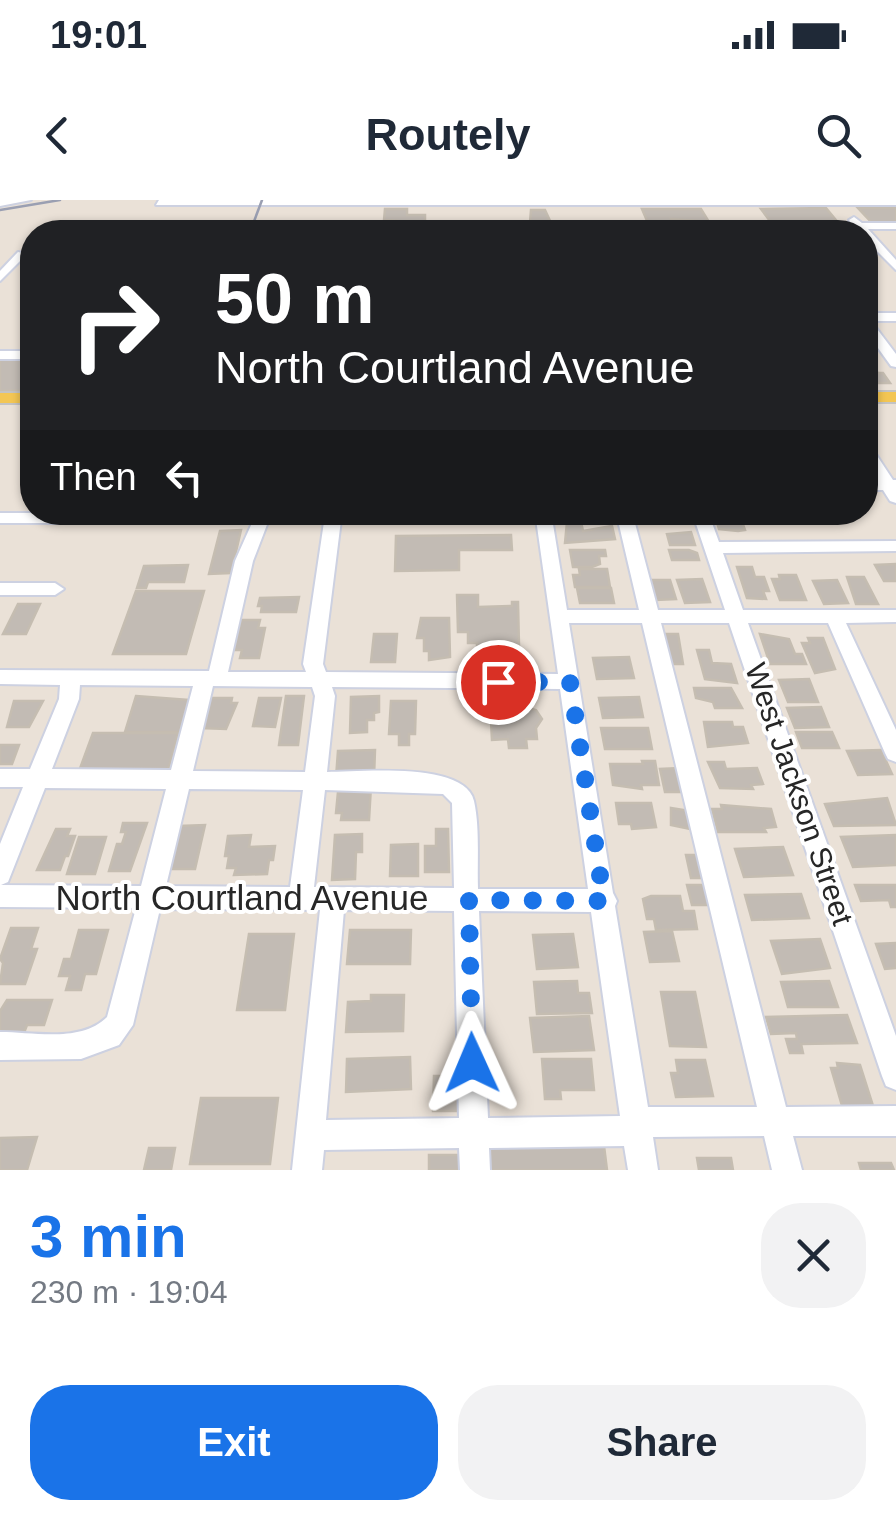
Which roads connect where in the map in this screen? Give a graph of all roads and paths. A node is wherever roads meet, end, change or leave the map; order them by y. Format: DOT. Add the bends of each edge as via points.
graph roads {
  1 [pos="26,200"];
  2 [pos="715,201"];
  3 [pos="837,201"];
  4 [pos="159,202"];
  5 [pos="262,202"];
  6 [pos="374,202"];
  7 [pos="488,202"];
  8 [pos="548,202"];
  9 [pos="896,202"];
  10 [pos="0,203"];
  11 [pos="209,203"];
  12 [pos="318,203"];
  13 [pos="201,220"];
  14 [pos="314,220"];
  15 [pos="854,220"];
  16 [pos="889,252"];
  17 [pos="20,260"];
  18 [pos="896,267"];
  19 [pos="0,278"];
  20 [pos="878,337"];
  21 [pos="893,358"];
  22 [pos="878,467"];
  23 [pos="893,489"];
  24 [pos="259,525"];
  25 [pos="332,525"];
  26 [pos="545,525"];
  27 [pos="627,525"];
  28 [pos="704,525"];
  29 [pos="896,546"];
  30 [pos="712,548"];
  31 [pos="0,589"];
  32 [pos="55,589"];
  33 [pos="736,616"];
  34 [pos="834,616"];
  35 [pos="896,616"];
  36 [pos="559,617"];
  37 [pos="650,617"];
  38 [pos="0,677"];
  39 [pos="70,677"];
  40 [pos="211,678"];
  41 [pos="318,679"];
  42 [pos="570,682"];
  43 [pos="896,753"];
  44 [pos="0,778"];
  45 [pos="36,779"];
  46 [pos="180,780"];
  47 [pos="315,782"];
  48 [pos="0,874"];
  49 [pos="0,896"];
  50 [pos="150,898"];
  51 [pos="301,898"];
  52 [pos="333,900"];
  53 [pos="469,900"];
  54 [pos="604,901"];
  55 [pos="0,1046"];
  56 [pos="896,1076"];
  57 [pos="775,1121"];
  58 [pos="896,1121"];
  59 [pos="637,1127"];
  60 [pos="474,1133"];
  61 [pos="311,1135"];
  62 [pos="307,1170"];
  63 [pos="475,1170"];
  64 [pos="643,1170"];
  65 [pos="786,1170"];
  1 -- 10 [label="street"];
  2 -- 3 [label="street"];
  2 -- 8 [label="street"];
  3 -- 9 [label="street"];
  3 -- 15 [label="street"];
  4 -- 11 [label="street"];
  5 -- 11 [label="street"];
  5 -- 12 [label="street"];
  6 -- 7 [label="street"];
  6 -- 12 [label="street"];
  7 -- 8 [label="street"];
  11 -- 13 [label="street"];
  12 -- 14 [label="street"];
  16 -- 18 [label="street"];
  17 -- 19 [label="street"];
  20 -- 21 [label="street"];
  22 -- 23 [label="street"];
  24 -- 40 [label="street"];
  25 -- 41 [label="street" via="313,664"];
  26 -- 36 [label="street"];
  27 -- 37 [label="street"];
  28 -- 30 [label="street, West Jackson Street"];
  29 -- 30 [label="street"];
  30 -- 33 [label="street, West Jackson Street"];
  31 -- 32 [label="street"];
  33 -- 34 [label="street"];
  33 -- 37 [label="street"];
  33 -- 56 [label="street, West Jackson Street"];
  34 -- 35 [label="street"];
  34 -- 43 [label="street"];
  36 -- 37 [label="street"];
  36 -- 42 [label="street"];
  37 -- 57 [label="street"];
  38 -- 39 [label="street"];
  39 -- 40 [label="street"];
  39 -- 45 [label="street" via="69,699"];
  40 -- 41 [label="street"];
  40 -- 46 [label="street"];
  41 -- 42 [label="street"];
  41 -- 47 [label="street" via="325,696"];
  42 -- 54 [label="street"];
  44 -- 45 [label="street"];
  45 -- 46 [label="street"];
  45 -- 48 [label="street"];
  46 -- 47 [label="street"];
  46 -- 50 [label="street"];
  47 -- 51 [label="street"];
  47 -- 53 [label="street" via="449,786 462,800"];
  49 -- 50 [label="street, North Courtland Avenue"];
  50 -- 51 [label="street, North Courtland Avenue"];
  50 -- 55 [label="street" via="112,1035 90,1044"];
  51 -- 52 [label="street, North Courtland Avenue"];
  52 -- 53 [label="street, North Courtland Avenue"];
  52 -- 61 [label="street"];
  53 -- 54 [label="street, North Courtland Avenue"];
  53 -- 60 [label="street"];
  54 -- 59 [label="street"];
  57 -- 58 [label="street"];
  57 -- 59 [label="street"];
  57 -- 65 [label="street"];
  59 -- 60 [label="street"];
  59 -- 64 [label="street"];
  60 -- 61 [label="street"];
  60 -- 63 [label="street"];
  61 -- 62 [label="street"];
}
